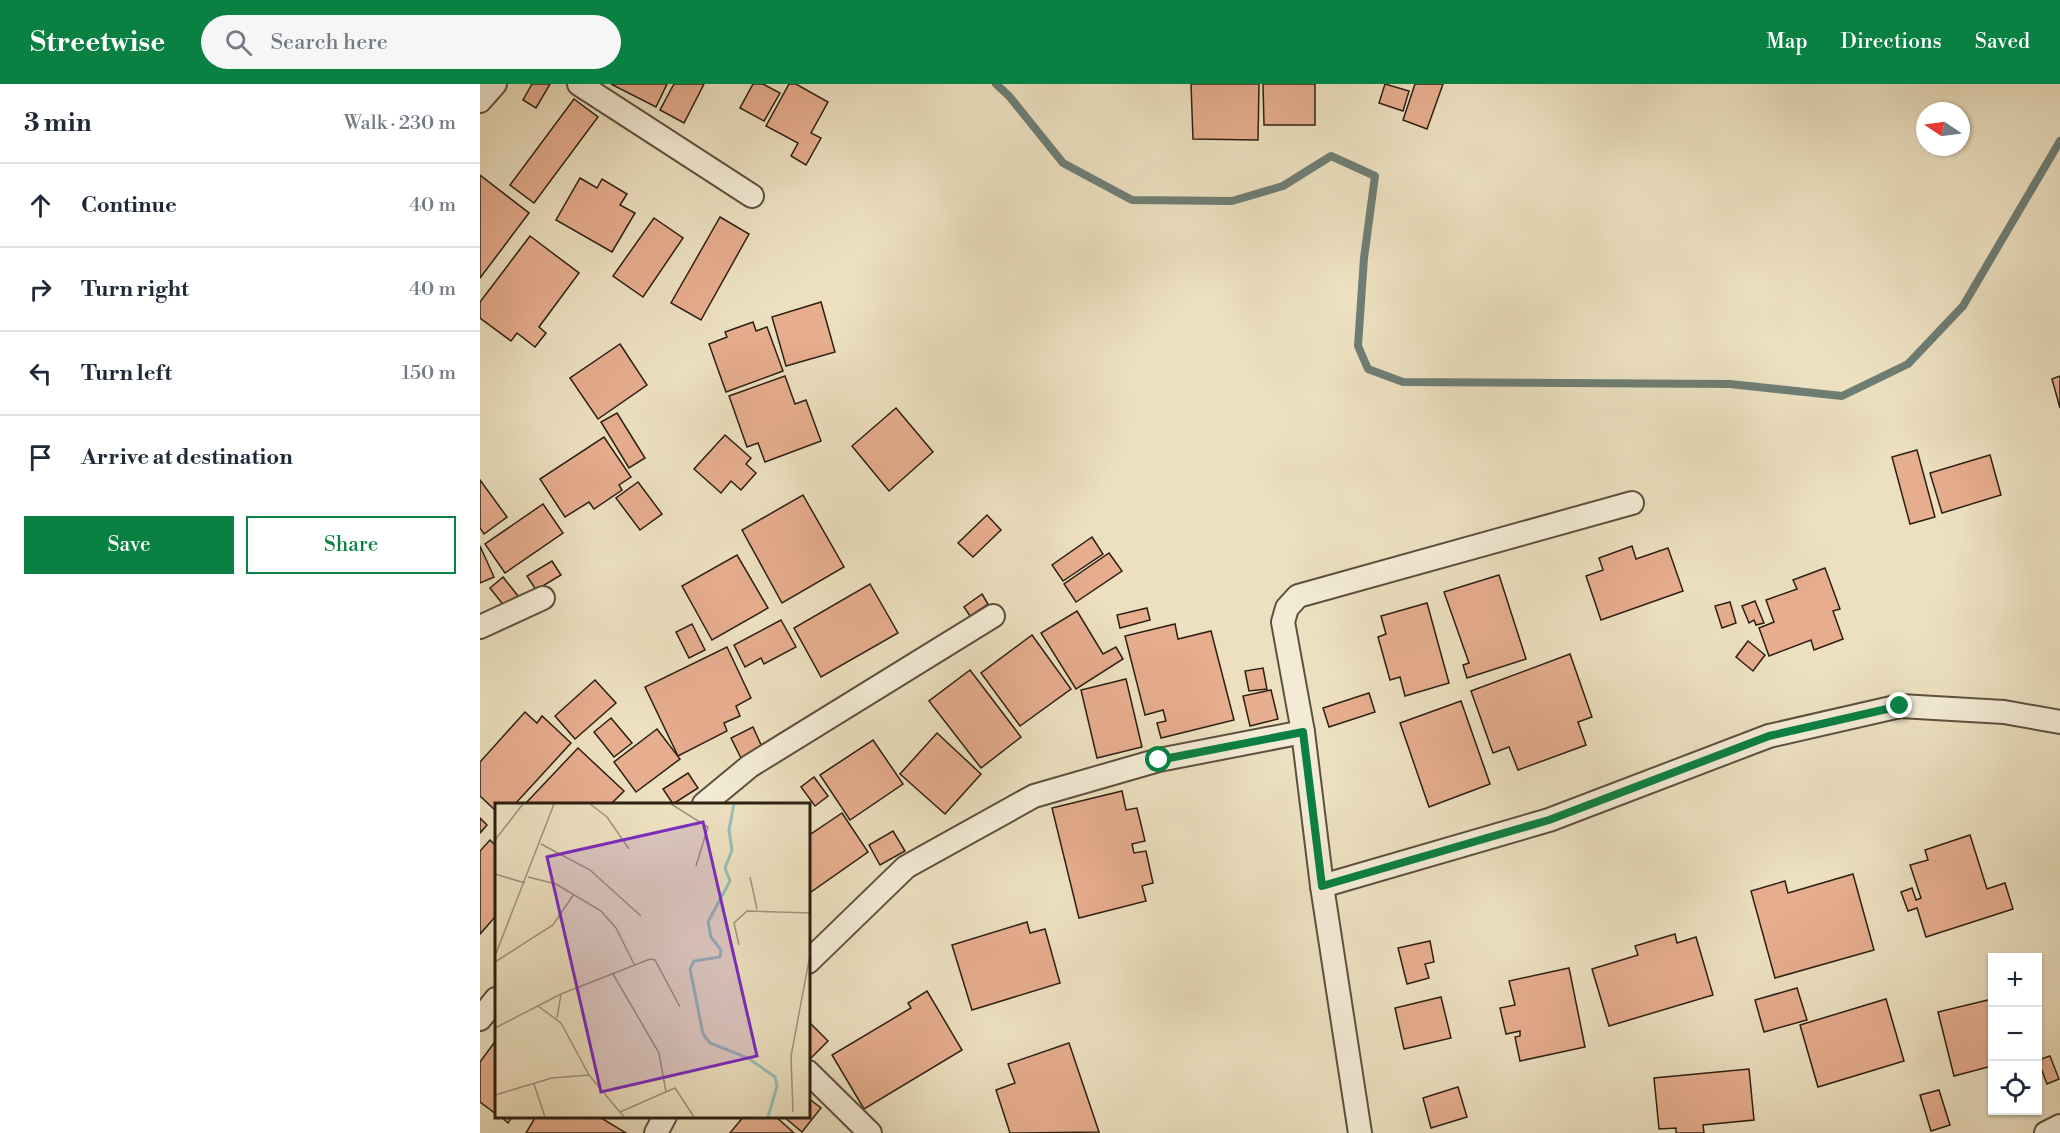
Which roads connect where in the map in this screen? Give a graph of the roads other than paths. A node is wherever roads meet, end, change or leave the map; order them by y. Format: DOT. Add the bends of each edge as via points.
graph roads {
  1 [pos="495,84"];
  2 [pos="579,84"];
  3 [pos="480,101"];
  4 [pos="752,196"];
  5 [pos="1632,503"];
  6 [pos="543,598"];
  7 [pos="993,616"];
  8 [pos="480,627"];
  9 [pos="2060,723"];
  10 [pos="1303,732"];
  11 [pos="705,803"];
  12 [pos="1322,886"];
  13 [pos="810,960"];
  14 [pos="495,1000"];
  15 [pos="480,1018"];
  16 [pos="810,1074"];
  17 [pos="664,1118"];
  18 [pos="2060,1126"];
  19 [pos="656,1133"];
  20 [pos="870,1133"];
  21 [pos="1360,1133"];
  22 [pos="2046,1133"];
  1 -- 3 [label="street"];
  2 -- 4 [label="street"];
  5 -- 10 [label="street" via="1298,596 1287,608 1283,622"];
  6 -- 8 [label="street"];
  7 -- 11 [label="street" via="750,766"];
  9 -- 12 [label="street" via="2004,712 1900,706 1769,736 1549,820"];
  10 -- 12 [label="street"];
  10 -- 13 [label="street" via="1159,760 1034,796 906,867"];
  12 -- 21 [label="street"];
  14 -- 15 [label="street"];
  16 -- 20 [label="street"];
  17 -- 19 [label="street"];
  18 -- 22 [label="street"];
}
